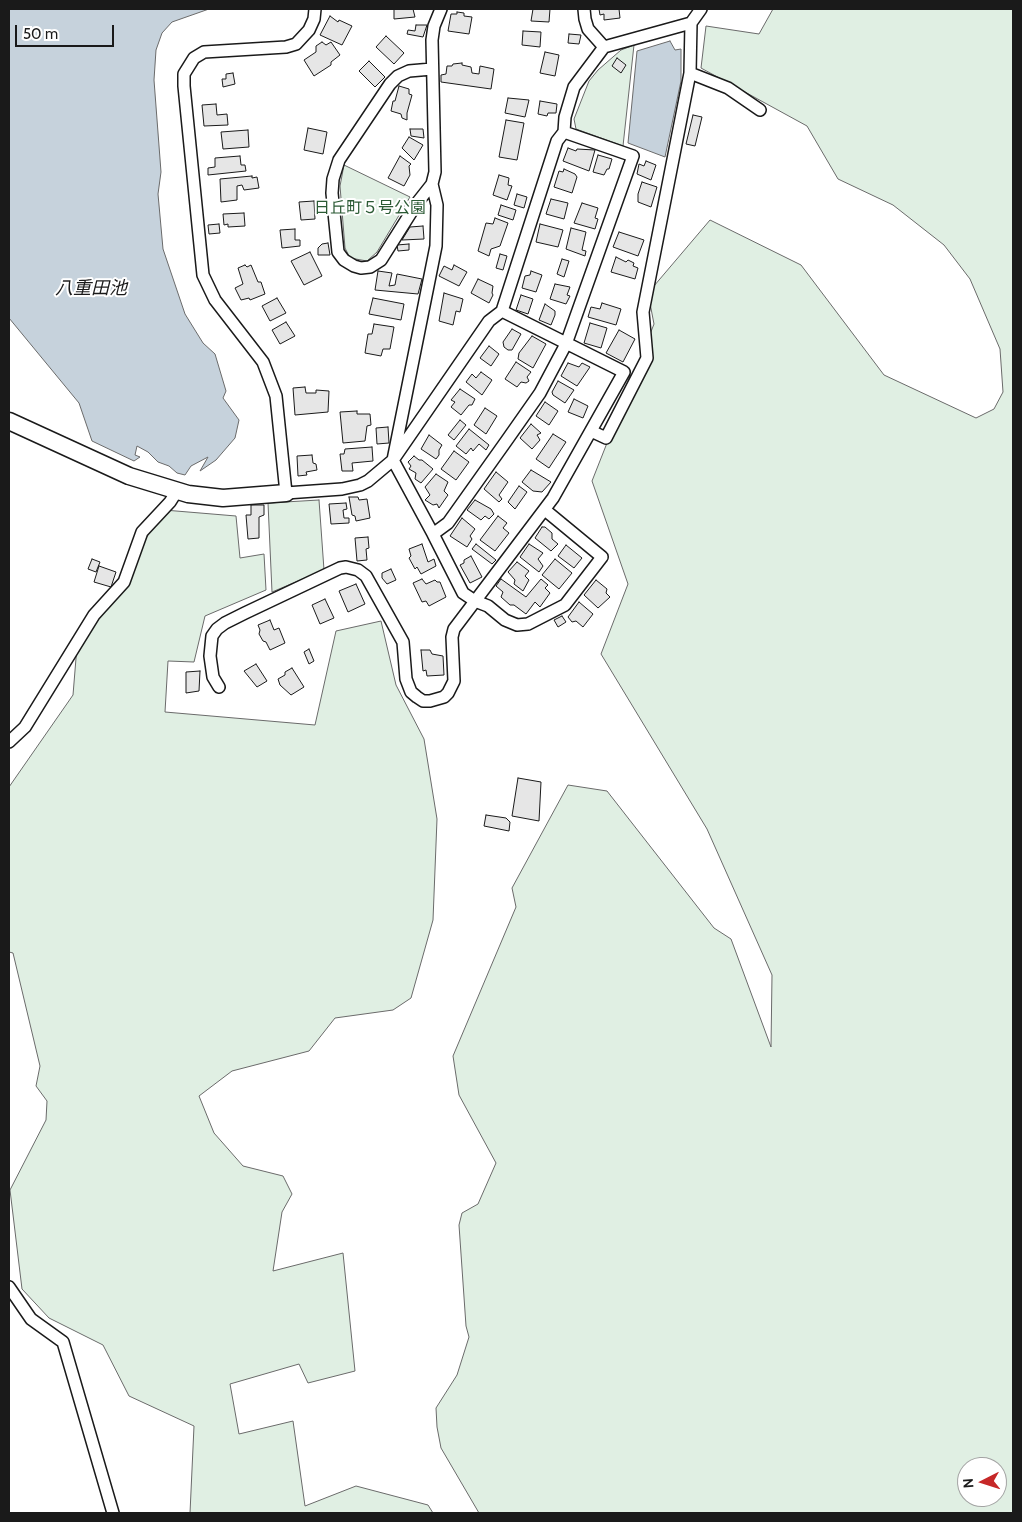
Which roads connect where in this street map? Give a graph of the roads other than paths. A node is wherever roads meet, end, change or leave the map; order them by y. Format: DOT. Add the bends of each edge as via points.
graph roads {
  1 [pos="315,9"];
  2 [pos="441,9"];
  3 [pos="584,9"];
  4 [pos="701,9"];
  5 [pos="691,23"];
  6 [pos="604,47"];
  7 [pos="432,69"];
  8 [pos="690,73"];
  9 [pos="760,110"];
  10 [pos="564,132"];
  11 [pos="432,184"];
  12 [pos="502,311"];
  13 [pos="566,344"];
  14 [pos="9,421"];
  15 [pos="591,431"];
  16 [pos="393,460"];
  17 [pos="177,491"];
  18 [pos="286,493"];
  19 [pos="545,510"];
  20 [pos="433,534"];
  21 [pos="475,601"];
  22 [pos="219,687"];
  23 [pos="9,742"];
  24 [pos="9,1287"];
  25 [pos="113,1513"];
  1 -- 18 [label="street" via="309,30 296,44 204,52 194,58 184,74 203,275 215,300 264,362 276,396"];
  2 -- 7 [label="street" via="434,26"];
  3 -- 6 [label="street" via="588,29"];
  4 -- 5 [label="street"];
  5 -- 6 [label="street"];
  5 -- 8 [label="street"];
  6 -- 10 [label="street" via="574,87"];
  7 -- 11 [label="street" via="435,172"];
  7 -- 11 [label="street" via="409,71 398,76 339,160 332,192 338,252 344,260 361,268 377,264"];
  8 -- 9 [label="street" via="728,88"];
  8 -- 15 [label="street" via="643,312 647,358 606,438"];
  10 -- 12 [label="street" via="557,141"];
  10 -- 13 [label="street" via="634,156"];
  11 -- 16 [label="street" via="437,205 436,246"];
  12 -- 13 [label="street"];
  12 -- 16 [label="street" via="489,321"];
  13 -- 15 [label="street" via="624,372"];
  13 -- 20 [label="street" via="540,393 513,432 448,523"];
  14 -- 17 [label="street" via="130,476"];
  15 -- 19 [label="street"];
  16 -- 18 [label="street" via="360,485"];
  16 -- 20 [label="street"];
  17 -- 18 [label="street" via="223,498"];
  17 -- 23 [label="street" via="142,532 124,582 94,615 25,727"];
  19 -- 21 [label="street"];
  19 -- 21 [label="street" via="602,557 565,605 528,624 510,623 488,606"];
  20 -- 21 [label="street" via="463,594"];
  21 -- 22 [label="street" via="454,629 454,681 448,693 438,700 423,700 412,692 406,679 403,642 366,576 358,570 346,568 340,568 217,629 212,636 210,656"];
  24 -- 25 [label="street" via="31,1319 63,1342"];
}
